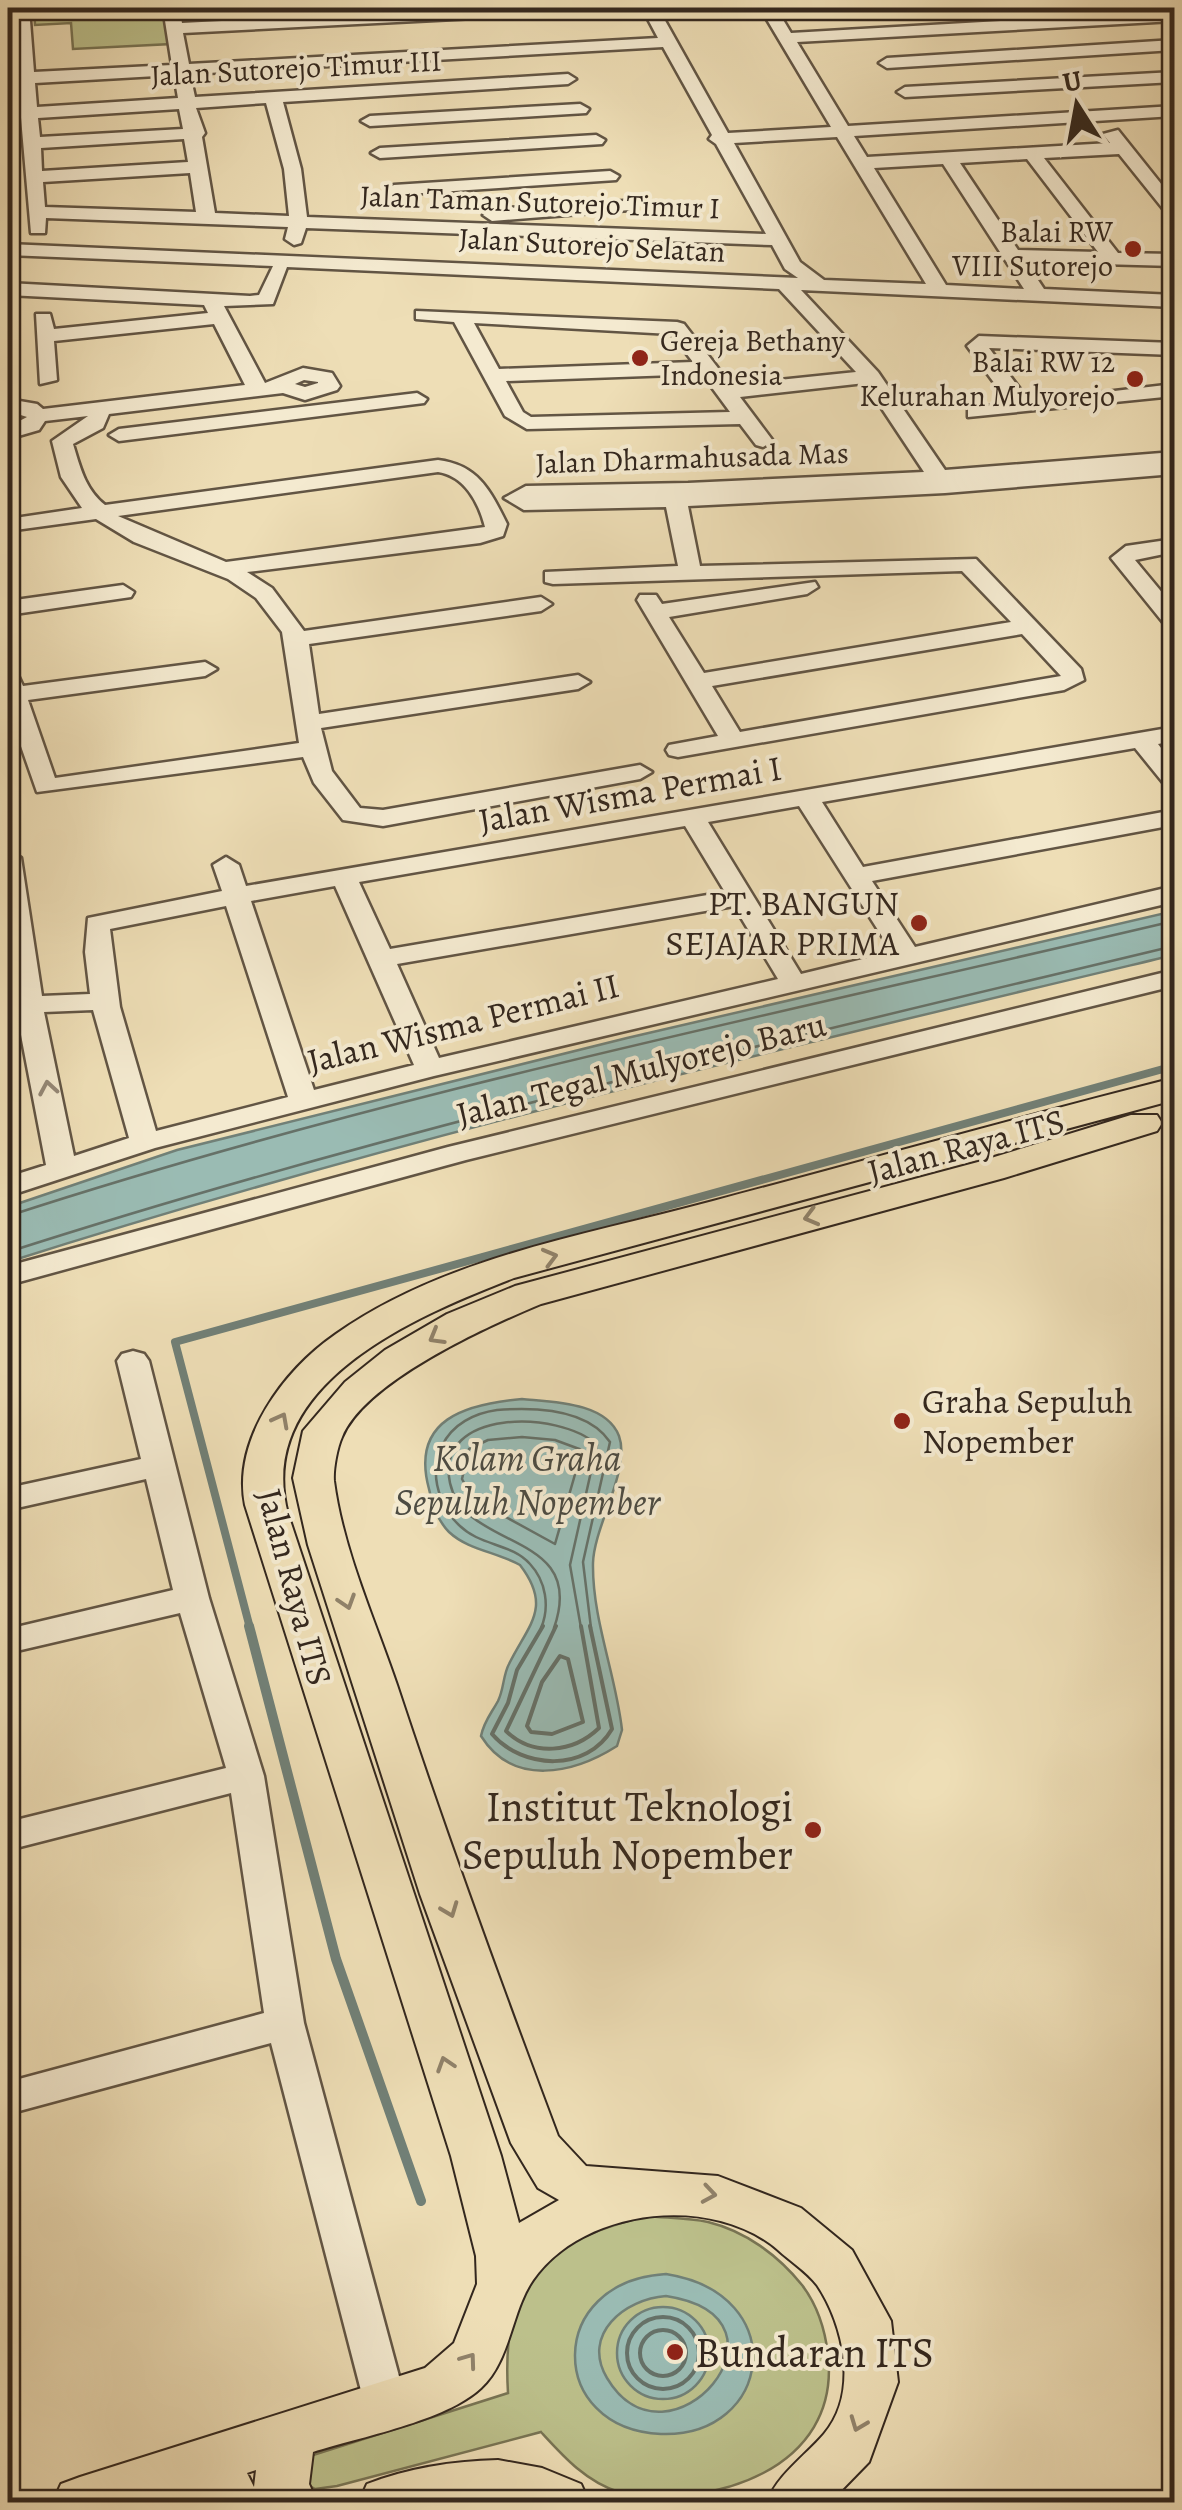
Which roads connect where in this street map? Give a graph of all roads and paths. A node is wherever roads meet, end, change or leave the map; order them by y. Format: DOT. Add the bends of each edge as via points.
graph roads {
  1 [pos="22,8"];
  2 [pos="171,8"];
  3 [pos="572,8"];
  4 [pos="650,8"];
  5 [pos="768,8"];
  6 [pos="434,11"];
  7 [pos="1174,16"];
  8 [pos="1137,18"];
  9 [pos="176,28"];
  10 [pos="869,34"];
  11 [pos="787,38"];
  12 [pos="668,42"];
  13 [pos="1174,42"];
  14 [pos="552,49"];
  15 [pos="450,54"];
  16 [pos="887,62"];
  17 [pos="182,69"];
  18 [pos="1174,77"];
  19 [pos="16,79"];
  20 [pos="568,79"];
  21 [pos="362,92"];
  22 [pos="905,92"];
  23 [pos="272,96"];
  24 [pos="190,101"];
  25 [pos="580,109"];
  26 [pos="1174,111"];
  27 [pos="28,112"];
  28 [pos="1098,116"];
  29 [pos="370,121"];
  30 [pos="926,126"];
  31 [pos="840,131"];
  32 [pos="196,134"];
  33 [pos="718,139"];
  34 [pos="596,140"];
  35 [pos="32,143"];
  36 [pos="1124,148"];
  37 [pos="380,153"];
  38 [pos="1032,154"];
  39 [pos="948,159"];
  40 [pos="863,164"];
  41 [pos="200,166"];
  42 [pos="610,176"];
  43 [pos="35,177"];
  44 [pos="394,190"];
  45 [pos="204,197"];
  46 [pos="624,206"];
  47 [pos="38,210"];
  48 [pos="1174,212"];
  49 [pos="207,221"];
  50 [pos="300,224"];
  51 [pos="404,225"];
  52 [pos="633,236"];
  53 [pos="778,240"];
  54 [pos="8,249"];
  55 [pos="38,250"];
  56 [pos="1013,256"];
  57 [pos="1112,258"];
  58 [pos="1174,260"];
  59 [pos="282,266"];
  60 [pos="789,275"];
  61 [pos="8,288"];
  62 [pos="36,290"];
  63 [pos="938,290"];
  64 [pos="1038,295"];
  65 [pos="1174,301"];
  66 [pos="216,309"];
  67 [pos="423,315"];
  68 [pos="461,318"];
  69 [pos="47,336"];
  70 [pos="1174,349"];
  71 [pos="705,368"];
  72 [pos="494,375"];
  73 [pos="871,376"];
  74 [pos="47,380"];
  75 [pos="258,390"];
  76 [pos="1174,391"];
  77 [pos="727,392"];
  78 [pos="416,399"];
  79 [pos="317,402"];
  80 [pos="8,405"];
  81 [pos="1023,407"];
  82 [pos="100,409"];
  83 [pos="975,413"];
  84 [pos="38,416"];
  85 [pos="745,418"];
  86 [pos="8,433"];
  87 [pos="119,435"];
  88 [pos="763,441"];
  89 [pos="1174,458"];
  90 [pos="1174,468"];
  91 [pos="943,483"];
  92 [pos="676,502"];
  93 [pos="97,513"];
  94 [pos="8,525"];
  95 [pos="1174,546"];
  96 [pos="228,568"];
  97 [pos="850,568"];
  98 [pos="632,576"];
  99 [pos="692,576"];
  100 [pos="554,577"];
  101 [pos="123,592"];
  102 [pos="541,604"];
  103 [pos="8,608"];
  104 [pos="1170,611"];
  105 [pos="656,612"];
  106 [pos="1028,626"];
  107 [pos="298,639"];
  108 [pos="206,669"];
  109 [pos="699,681"];
  110 [pos="578,682"];
  111 [pos="10,686"];
  112 [pos="309,723"];
  113 [pos="1174,734"];
  114 [pos="733,740"];
  115 [pos="1142,740"];
  116 [pos="314,748"];
  117 [pos="678,750"];
  118 [pos="640,772"];
  119 [pos="1174,780"];
  120 [pos="807,799"];
  121 [pos="1174,817"];
  122 [pos="693,818"];
  123 [pos="226,865"];
  124 [pos="10,873"];
  125 [pos="855,876"];
  126 [pos="345,880"];
  127 [pos="1174,894"];
  128 [pos="234,896"];
  129 [pos="742,897"];
  130 [pos="907,955"];
  131 [pos="382,959"];
  132 [pos="1174,978"];
  133 [pos="794,982"];
  134 [pos="93,1003"];
  135 [pos="30,1006"];
  136 [pos="430,1069"];
  137 [pos="1174,1090"];
  138 [pos="304,1100"];
  139 [pos="1174,1114"];
  140 [pos="145,1142"];
  141 [pos="983,1156"];
  142 [pos="62,1170"];
  143 [pos="8,1186"];
  144 [pos="8,1276"];
  145 [pos="133,1362"];
  146 [pos="156,1466"];
  147 [pos="8,1499"];
  148 [pos="192,1598"];
  149 [pos="8,1640"];
  150 [pos="380,1701"];
  151 [pos="328,1711"];
  152 [pos="246,1776"];
  153 [pos="8,1836"];
  154 [pos="285,2023"];
  155 [pos="8,2098"];
  156 [pos="642,2192"];
  157 [pos="501,2281"];
  158 [pos="386,2406"];
  159 [pos="287,2440"];
  160 [pos="216,2484"];
  161 [pos="411,2496"];
  162 [pos="80,2502"];
  163 [pos="290,2502"];
  164 [pos="562,2502"];
  165 [pos="794,2502"];
  1 -- 19 [label="street"];
  2 -- 9 [label="street"];
  3 -- 6 [label="street"];
  4 -- 12 [label="street"];
  5 -- 11 [label="street"];
  6 -- 9 [label="street"];
  6 -- 15 [label="street"];
  7 -- 8 [label="street"];
  8 -- 10 [label="street"];
  8 -- 13 [label="street"];
  9 -- 17 [label="street"];
  10 -- 11 [label="street"];
  10 -- 16 [label="street"];
  11 -- 31 [label="street"];
  12 -- 14 [label="street"];
  12 -- 33 [label="street"];
  13 -- 16 [label="street"];
  14 -- 15 [label="street"];
  14 -- 20 [label="street"];
  15 -- 17 [label="street"];
  16 -- 22 [label="street"];
  17 -- 19 [label="street"];
  17 -- 24 [label="street"];
  18 -- 22 [label="street"];
  19 -- 27 [label="street"];
  20 -- 21 [label="street, Jalan Sutorejo Timur III"];
  20 -- 25 [label="street"];
  21 -- 23 [label="street, Jalan Sutorejo Timur III"];
  21 -- 29 [label="street"];
  22 -- 30 [label="street"];
  23 -- 24 [label="street, Jalan Sutorejo Timur III"];
  23 -- 50 [label="street"];
  24 -- 27 [label="street, Jalan Sutorejo Timur III"];
  24 -- 32 [label="street"];
  25 -- 29 [label="street"];
  25 -- 34 [label="street"];
  26 -- 28 [label="street"];
  27 -- 35 [label="street"];
  28 -- 30 [label="street"];
  28 -- 36 [label="street"];
  29 -- 37 [label="street"];
  30 -- 31 [label="street"];
  31 -- 33 [label="street"];
  31 -- 40 [label="street"];
  32 -- 35 [label="street"];
  32 -- 41 [label="street"];
  33 -- 53 [label="street"];
  34 -- 37 [label="street"];
  34 -- 42 [label="street"];
  35 -- 43 [label="street"];
  36 -- 38 [label="street"];
  36 -- 48 [label="street"];
  37 -- 44 [label="street"];
  38 -- 39 [label="street"];
  38 -- 57 [label="street"];
  39 -- 40 [label="street"];
  39 -- 56 [label="street"];
  40 -- 63 [label="street"];
  41 -- 43 [label="street"];
  41 -- 45 [label="street"];
  42 -- 44 [label="street"];
  42 -- 46 [label="street"];
  43 -- 47 [label="street"];
  44 -- 51 [label="street"];
  45 -- 47 [label="street"];
  45 -- 49 [label="street"];
  46 -- 51 [label="street"];
  46 -- 52 [label="street"];
  47 -- 49 [label="street, Jalan Taman Sutorejo Timur I"];
  47 -- 55 [label="street"];
  49 -- 50 [label="street, Jalan Taman Sutorejo Timur I"];
  50 -- 51 [label="street, Jalan Taman Sutorejo Timur I"];
  50 -- 59 [label="street"];
  51 -- 52 [label="street, Jalan Taman Sutorejo Timur I"];
  52 -- 53 [label="street, Jalan Taman Sutorejo Timur I"];
  53 -- 60 [label="street"];
  54 -- 55 [label="street, Jalan Sutorejo Selatan"];
  55 -- 59 [label="street, Jalan Sutorejo Selatan"];
  56 -- 57 [label="street"];
  56 -- 64 [label="street"];
  57 -- 58 [label="street"];
  59 -- 60 [label="street, Jalan Sutorejo Selatan"];
  59 -- 66 [label="street" via="266,300"];
  60 -- 63 [label="street, Jalan Sutorejo Selatan" via="819,286"];
  60 -- 73 [label="street"];
  61 -- 62 [label="street"];
  62 -- 66 [label="street"];
  62 -- 69 [label="street"];
  63 -- 64 [label="street, Jalan Sutorejo Selatan"];
  64 -- 65 [label="street, Jalan Sutorejo Selatan"];
  66 -- 69 [label="street"];
  66 -- 75 [label="street"];
  67 -- 68 [label="street"];
  68 -- 71 [label="street" via="671,326"];
  68 -- 72 [label="street"];
  69 -- 74 [label="street"];
  70 -- 81 [label="street" via="979,342"];
  71 -- 72 [label="street"];
  71 -- 77 [label="street"];
  72 -- 85 [label="street" via="515,416 527,423"];
  73 -- 77 [label="street"];
  73 -- 91 [label="street"];
  75 -- 79 [label="street" via="284,387"];
  75 -- 82 [label="street"];
  76 -- 81 [label="street"];
  77 -- 85 [label="street"];
  78 -- 79 [label="street"];
  79 -- 87 [label="street"];
  80 -- 84 [label="street"];
  81 -- 83 [label="street"];
  82 -- 84 [label="street"];
  82 -- 93 [label="street" via="96,424 62,441 80,498"];
  84 -- 86 [label="street" via="32,426"];
  85 -- 88 [label="street"];
  89 -- 91 [label="street, Jalan Dharmahusada Mas"];
  90 -- 91 [label="street, Jalan Dharmahusada Mas"];
  91 -- 92 [label="street, Jalan Dharmahusada Mas"];
  91 -- 92 [label="street, Jalan Dharmahusada Mas" via="526,492 515,498 524,504"];
  92 -- 99 [label="street"];
  93 -- 94 [label="street"];
  93 -- 96 [label="street" via="117,527"];
  93 -- 96 [label="street" via="456,467 471,476 496,524 496,531"];
  95 -- 104 [label="street" via="1122,558"];
  96 -- 107 [label="street" via="267,595"];
  97 -- 99 [label="street"];
  97 -- 105 [label="street" via="863,575"];
  97 -- 106 [label="street" via="968,564"];
  98 -- 99 [label="street"];
  98 -- 100 [label="street"];
  98 -- 105 [label="street"];
  101 -- 103 [label="street"];
  102 -- 107 [label="street"];
  105 -- 109 [label="street"];
  106 -- 109 [label="street"];
  106 -- 114 [label="street" via="1072,680"];
  107 -- 112 [label="street"];
  108 -- 111 [label="street"];
  109 -- 114 [label="street"];
  110 -- 112 [label="street"];
  111 -- 116 [label="street" via="46,787"];
  112 -- 116 [label="street"];
  113 -- 115 [label="street, Jalan Wisma Permai I"];
  114 -- 117 [label="street"];
  115 -- 119 [label="street"];
  115 -- 120 [label="street, Jalan Wisma Permai I"];
  116 -- 118 [label="street" via="326,783 362,818"];
  120 -- 122 [label="street, Jalan Wisma Permai I"];
  120 -- 125 [label="street"];
  121 -- 125 [label="street"];
  122 -- 126 [label="street, Jalan Wisma Permai I"];
  122 -- 129 [label="street"];
  123 -- 128 [label="street"];
  124 -- 135 [label="street"];
  125 -- 130 [label="street"];
  126 -- 128 [label="street, Jalan Wisma Permai I"];
  126 -- 131 [label="street"];
  127 -- 130 [label="street, Jalan Wisma Permai II"];
  128 -- 134 [label="street, Jalan Wisma Permai I" via="97,924"];
  128 -- 138 [label="street"];
  129 -- 131 [label="street"];
  129 -- 133 [label="street"];
  130 -- 133 [label="street, Jalan Wisma Permai II"];
  131 -- 136 [label="street"];
  132 -- 144 [label="street, Jalan Tegal Mulyorejo Baru" via="458,1152"];
  133 -- 136 [label="street, Jalan Wisma Permai II"];
  134 -- 135 [label="street"];
  134 -- 140 [label="street"];
  142 -- 135 [label="street, one-way"];
  136 -- 138 [label="street, Jalan Wisma Permai II"];
  137 -- 141 [label="main road, Jalan Raya ITS"];
  138 -- 140 [label="street, Jalan Wisma Permai II"];
  139 -- 141 [label="main road, Jalan Raya ITS"];
  140 -- 142 [label="street, Jalan Wisma Permai II"];
  141 -- 150 [label="main road, Jalan Raya ITS, one-way" via="528,1295 400,1358 359,1392 323,1431 314,1478"];
  151 -- 141 [label="main road, Jalan Raya ITS, one-way" via="262,1484 275,1425 310,1373 358,1335 501,1270"];
  142 -- 143 [label="street, Jalan Wisma Permai II"];
  145 -- 146 [label="street"];
  146 -- 147 [label="street"];
  146 -- 148 [label="street"];
  148 -- 149 [label="street"];
  148 -- 152 [label="street"];
  150 -- 151 [label="main road"];
  150 -- 156 [label="main road, Jalan Raya ITS, one-way" via="444,1894 547,2166 578,2188"];
  157 -- 151 [label="main road, Jalan Raya ITS, one-way" via="502,2256 476,2156"];
  152 -- 153 [label="street"];
  152 -- 154 [label="street"];
  154 -- 155 [label="street"];
  154 -- 158 [label="street"];
  156 -- 157 [label="main road" via="602,2201 557,2223"];
  156 -- 165 [label="main road, one-way" via="725,2197 772,2214 811,2240 848,2285 867,2329 871,2376 863,2418 817,2486"];
  158 -- 157 [label="main road, one-way" via="440,2388 466,2368"];
  158 -- 159 [label="main road"];
  159 -- 160 [label="main road"];
  159 -- 163 [label="main road" via="281,2490"];
  160 -- 162 [label="main road"];
  161 -- 164 [label="main road" via="519,2488"];
}
